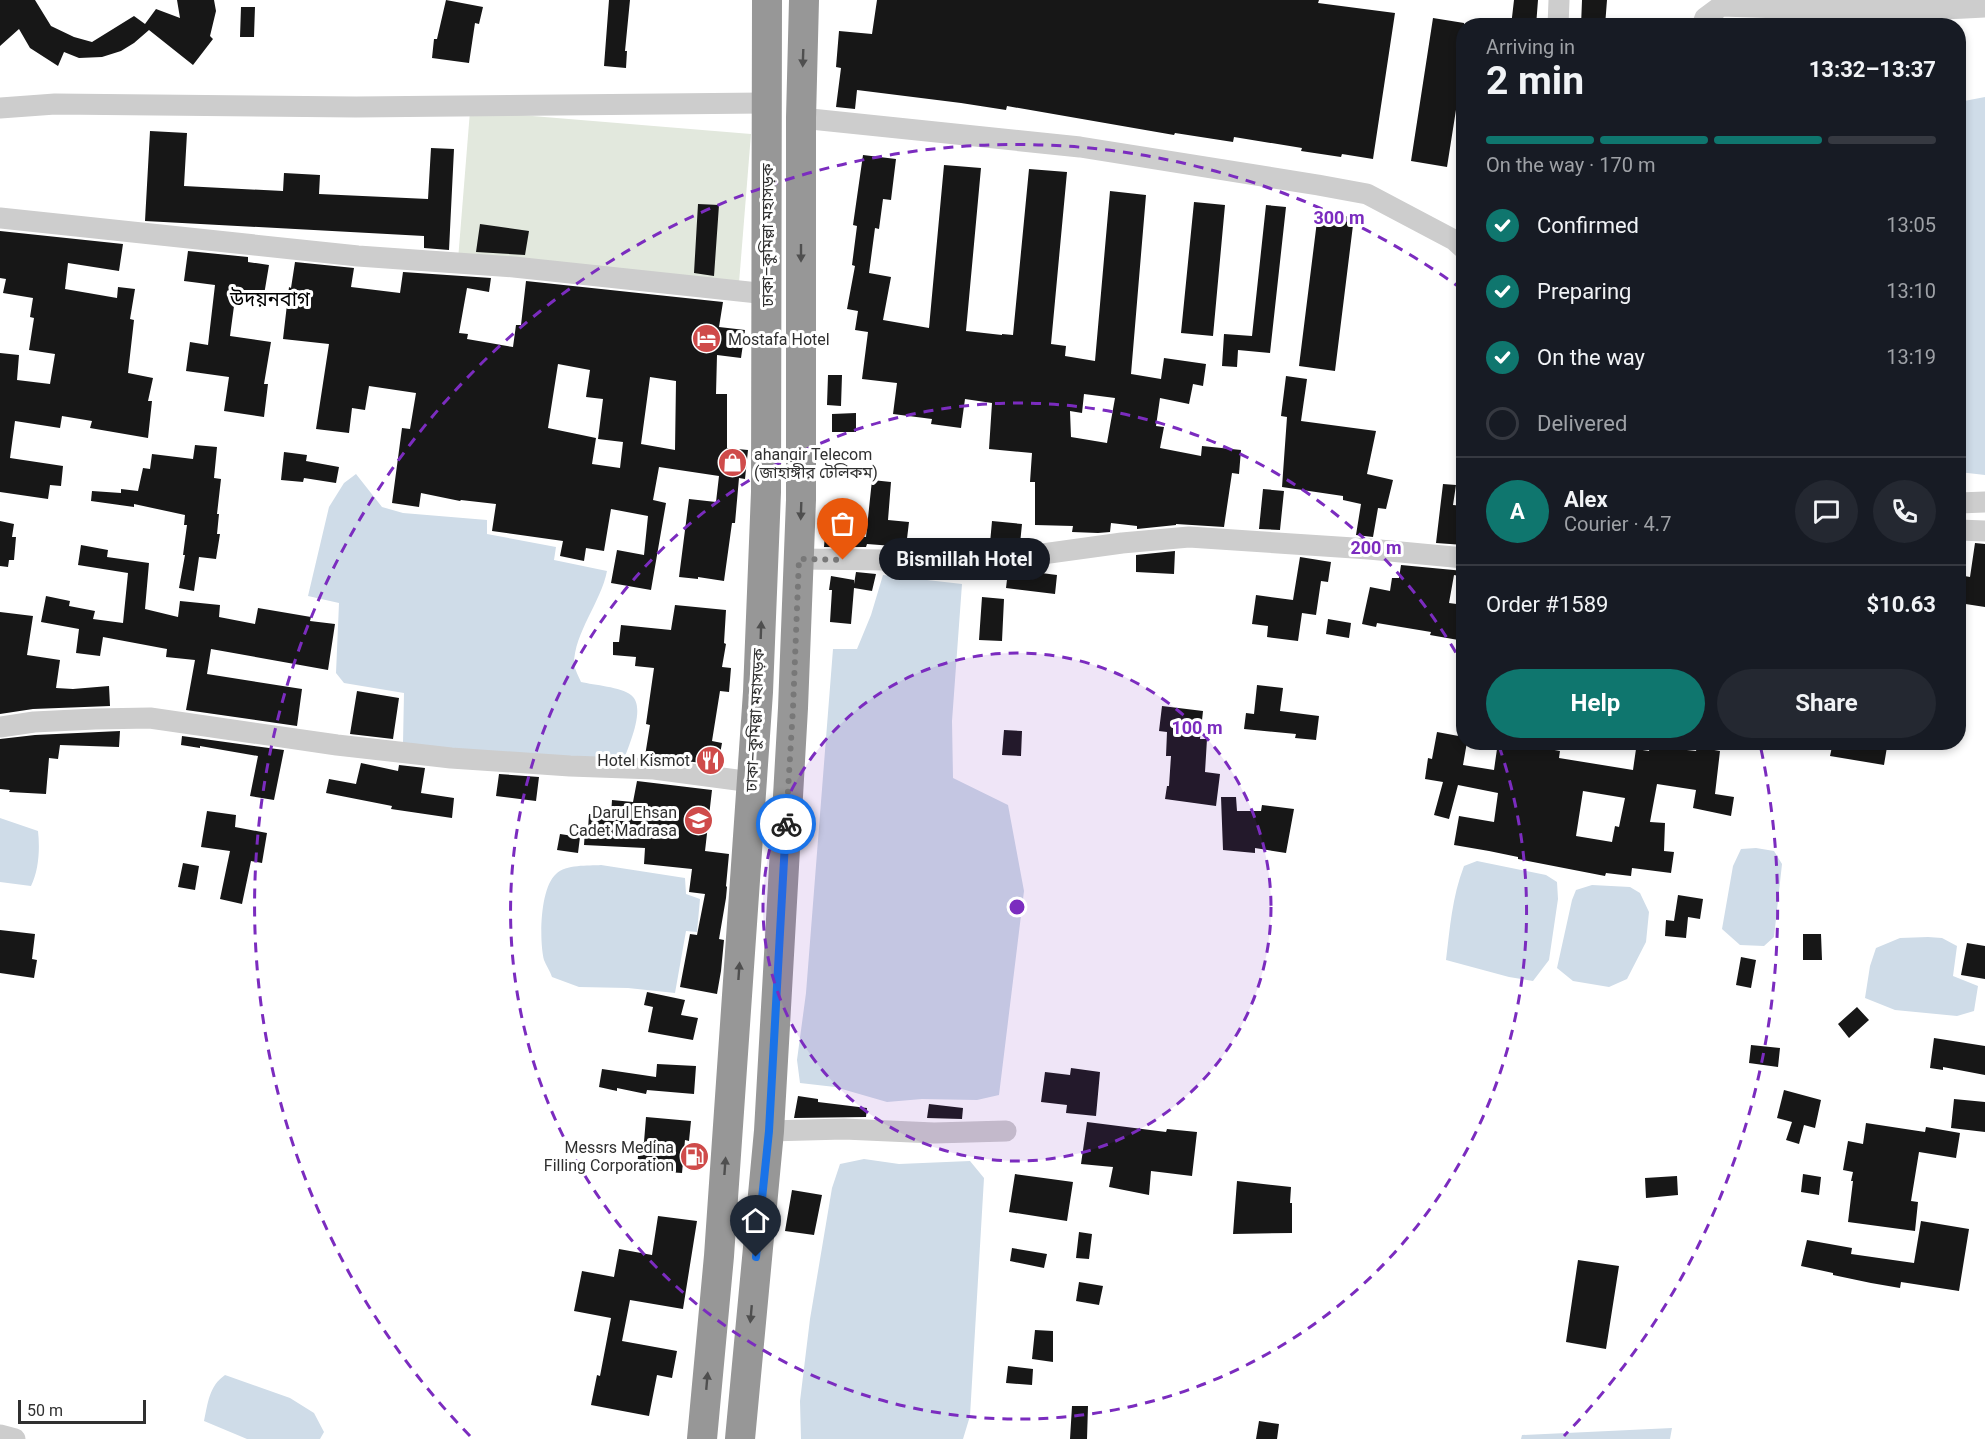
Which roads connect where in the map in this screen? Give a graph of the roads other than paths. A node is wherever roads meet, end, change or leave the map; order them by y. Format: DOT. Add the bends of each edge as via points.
graph roads {
  1 [pos="767,0"];
  2 [pos="804,0"];
  3 [pos="1559,0"];
  4 [pos="1985,7"];
  5 [pos="1558,18"];
  6 [pos="1705,18"];
  7 [pos="767,103"];
  8 [pos="0,108"];
  9 [pos="801,118"];
  10 [pos="0,218"];
  11 [pos="1456,238"];
  12 [pos="767,294"];
  13 [pos="1985,502"];
  14 [pos="1966,503"];
  15 [pos="1966,530"];
  16 [pos="1985,531"];
  17 [pos="1456,557"];
  18 [pos="799,559"];
  19 [pos="0,727"];
  20 [pos="752,782"];
  21 [pos="769,1131"];
  22 [pos="1006,1131"];
  23 [pos="719,1256"];
  24 [pos="756,1257"];
  25 [pos="0,1435"];
  26 [pos="15,1439"];
  27 [pos="702,1439"];
  28 [pos="740,1439"];
  1 -- 7 [label="highway, ঢাকা–কুমিল্লা মহাসড়ক"];
  2 -- 9 [label="highway, ঢাকা–কুমিল্লা মহাসড়ক, one-way"];
  3 -- 5 [label="street"];
  4 -- 6 [label="street" via="1861,10 1721,6"];
  7 -- 8 [label="street" via="356,107 55,104"];
  7 -- 12 [label="highway, ঢাকা–কুমিল্লা মহাসড়ক"];
  9 -- 11 [label="street" via="1080,147 1328,187 1366,195"];
  9 -- 18 [label="highway, ঢাকা–কুমিল্লা মহাসড়ক, one-way"];
  10 -- 12 [label="street"];
  20 -- 12 [label="highway, ঢাকা–কুমিল্লা মহাসড়ক, one-way" via="766,492"];
  13 -- 14 [label="street"];
  15 -- 16 [label="street"];
  17 -- 18 [label="street" via="1190,537 1014,558"];
  18 -- 21 [label="highway, ঢাকা–কুমিল্লা মহাসড়ক"];
  19 -- 20 [label="street" via="150,718 451,758 654,769"];
  23 -- 20 [label="highway, ঢাকা–কুমিল্লা মহাসড়ক, one-way"];
  21 -- 22 [label="street"];
  21 -- 24 [label="highway, ঢাকা–কুমিল্লা মহাসড়ক"];
  23 -- 24 [label="highway"];
  27 -- 23 [label="highway, ঢাকা–কুমিল্লা মহাসড়ক, one-way"];
  24 -- 28 [label="highway, ঢাকা–কুমিল্লা মহাসড়ক, one-way"];
  25 -- 26 [label="street"];
}
